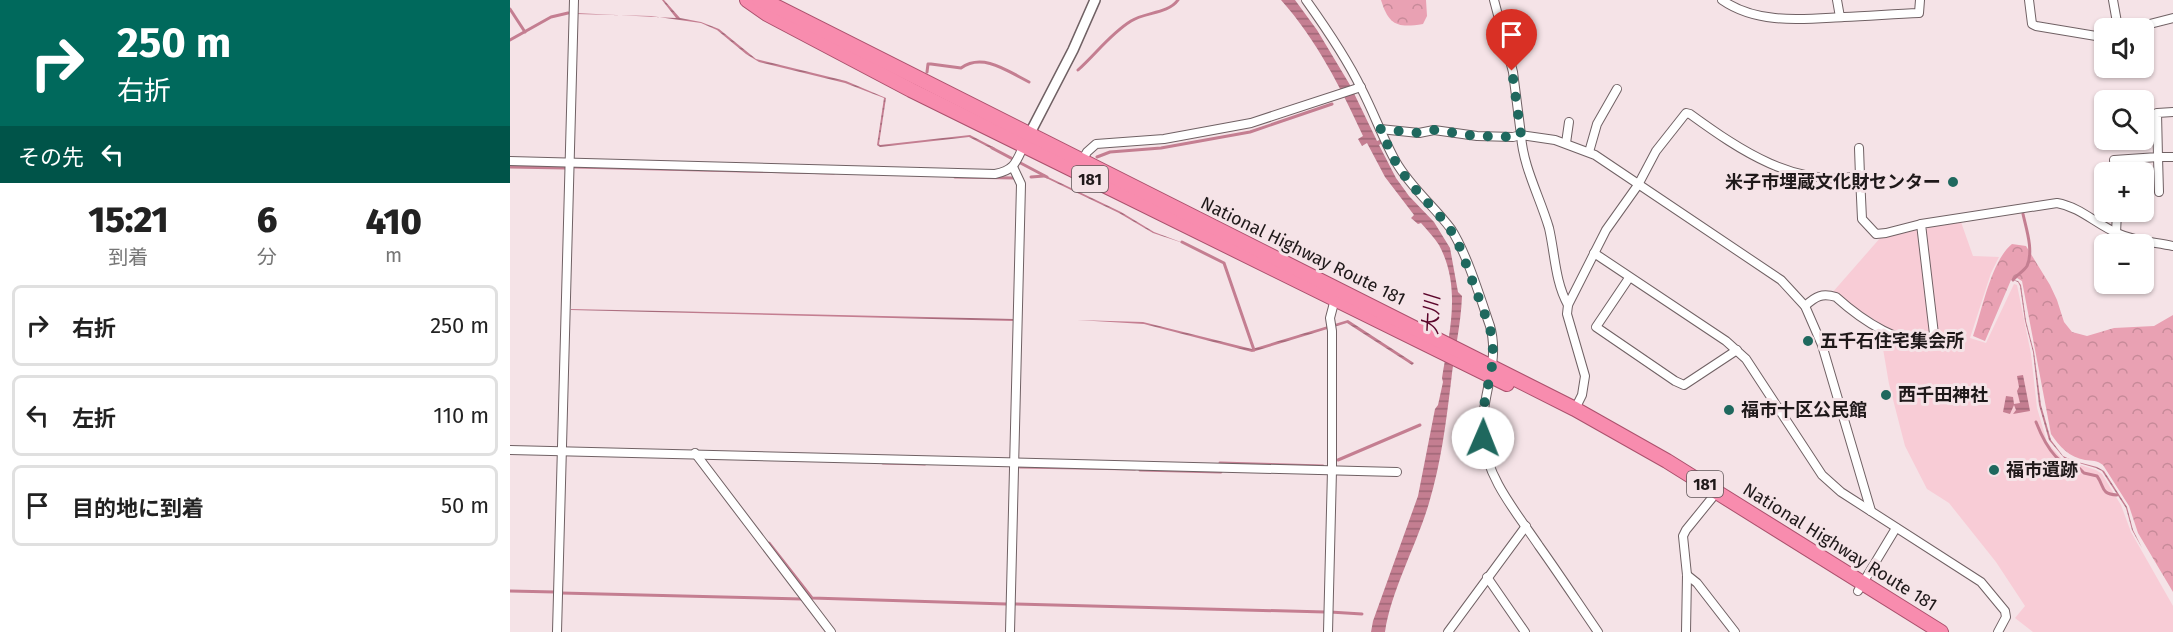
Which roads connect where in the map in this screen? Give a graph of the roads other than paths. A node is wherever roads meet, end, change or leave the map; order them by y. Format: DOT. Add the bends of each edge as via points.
graph roads {
  1 [pos="574,0"];
  2 [pos="747,0"];
  3 [pos="759,0"];
  4 [pos="1095,0"];
  5 [pos="1306,0"];
  6 [pos="1494,0"];
  7 [pos="1722,0"];
  8 [pos="1838,0"];
  9 [pos="1920,0"];
  10 [pos="2029,0"];
  11 [pos="2113,0"];
  12 [pos="1839,17"];
  13 [pos="2116,18"];
  14 [pos="2173,18"];
  15 [pos="2154,23"];
  16 [pos="2094,36"];
  17 [pos="1357,88"];
  18 [pos="1617,89"];
  19 [pos="2173,112"];
  20 [pos="1569,122"];
  21 [pos="1380,129"];
  22 [pos="1521,135"];
  23 [pos="1027,140"];
  24 [pos="1566,143"];
  25 [pos="1859,148"];
  26 [pos="1589,152"];
  27 [pos="2158,157"];
  28 [pos="2173,157"];
  29 [pos="510,161"];
  30 [pos="569,162"];
  31 [pos="1082,162"];
  32 [pos="2114,162"];
  33 [pos="1013,167"];
  34 [pos="1860,176"];
  35 [pos="1638,185"];
  36 [pos="2159,192"];
  37 [pos="2117,222"];
  38 [pos="1921,224"];
  39 [pos="2116,233"];
  40 [pos="2173,246"];
  41 [pos="1594,253"];
  42 [pos="1629,278"];
  43 [pos="1335,299"];
  44 [pos="1568,305"];
  45 [pos="1804,306"];
  46 [pos="1438,344"];
  47 [pos="1737,350"];
  48 [pos="1491,371"];
  49 [pos="1574,411"];
  50 [pos="510,450"];
  51 [pos="562,450"];
  52 [pos="695,453"];
  53 [pos="1014,462"];
  54 [pos="1332,470"];
  55 [pos="1397,472"];
  56 [pos="1712,498"];
  57 [pos="1871,511"];
  58 [pos="1526,526"];
  59 [pos="1896,528"];
  60 [pos="1687,575"];
  61 [pos="1487,577"];
  62 [pos="1861,587"];
  63 [pos="1456,628"];
  64 [pos="557,632"];
  65 [pos="831,632"];
  66 [pos="1010,632"];
  67 [pos="1328,632"];
  68 [pos="1448,632"];
  69 [pos="1525,632"];
  70 [pos="1598,632"];
  71 [pos="1686,632"];
  72 [pos="1735,632"];
  73 [pos="1923,632"];
  74 [pos="1941,632"];
  75 [pos="1998,632"];
  1 -- 30 [label="street"];
  2 -- 23 [label="highway, National Highway Route 181 / 181" via="911,90"];
  3 -- 23 [label="highway, National Highway Route 181 / 181" via="777,6"];
  4 -- 23 [label="street"];
  5 -- 17 [label="street" via="1326,28"];
  6 -- 22 [label="street" via="1513,72"];
  7 -- 12 [label="street" via="1749,13 1779,19"];
  8 -- 12 [label="street"];
  9 -- 12 [label="street" via="1919,13"];
  10 -- 16 [label="street" via="2032,24"];
  11 -- 13 [label="street"];
  14 -- 15 [label="street"];
  17 -- 21 [label="street"];
  17 -- 31 [label="street" via="1251,123 1164,139 1096,144"];
  18 -- 26 [label="street" via="1597,124"];
  19 -- 27 [label="street" via="2157,113"];
  20 -- 24 [label="street"];
  21 -- 22 [label="street" via="1419,133 1434,130 1487,137"];
  21 -- 48 [label="street" via="1409,182 1457,240 1490,328"];
  22 -- 24 [label="street"];
  22 -- 44 [label="street"];
  23 -- 31 [label="highway, National Highway Route 181 / 181"];
  23 -- 33 [label="street"];
  23 -- 43 [label="highway, National Highway Route 181 / 181"];
  24 -- 26 [label="street"];
  25 -- 34 [label="street"];
  26 -- 35 [label="street"];
  27 -- 28 [label="street"];
  27 -- 32 [label="street"];
  27 -- 36 [label="street"];
  29 -- 30 [label="street"];
  30 -- 33 [label="street" via="995,174"];
  30 -- 51 [label="street"];
  31 -- 46 [label="highway, National Highway Route 181 / 181"];
  33 -- 53 [label="street" via="1021,184"];
  34 -- 35 [label="street" via="1831,179 1799,175 1736,145 1688,113 1656,151"];
  34 -- 38 [label="street" via="1862,219 1876,234"];
  35 -- 41 [label="street" via="1605,230"];
  35 -- 45 [label="street" via="1780,280"];
  37 -- 39 [label="street"];
  38 -- 39 [label="street" via="2057,203 2068,205"];
  38 -- 45 [label="street" via="1934,334 1928,340 1898,339 1826,294 1815,296"];
  39 -- 40 [label="street"];
  41 -- 42 [label="street"];
  41 -- 44 [label="street"];
  42 -- 47 [label="street"];
  42 -- 47 [label="street" via="1596,327 1675,381 1684,385"];
  43 -- 46 [label="highway, National Highway Route 181 / 181"];
  43 -- 54 [label="street" via="1330,318"];
  44 -- 49 [label="street" via="1585,376"];
  45 -- 57 [label="street" via="1822,345"];
  46 -- 48 [label="highway, National Highway Route 181 / 181"];
  47 -- 57 [label="street" via="1822,475"];
  48 -- 49 [label="highway, National Highway Route 181 / 181"];
  48 -- 58 [label="street" via="1482,422 1485,449 1500,489"];
  49 -- 56 [label="highway, National Highway Route 181 / 181"];
  49 -- 62 [label="highway, National Highway Route 181 / 181" via="1667,461"];
  50 -- 51 [label="street"];
  51 -- 52 [label="street"];
  51 -- 64 [label="street"];
  52 -- 53 [label="street"];
  52 -- 65 [label="street"];
  53 -- 54 [label="street"];
  53 -- 66 [label="street"];
  54 -- 55 [label="street"];
  54 -- 67 [label="street"];
  56 -- 60 [label="street" via="1683,536"];
  56 -- 62 [label="highway, National Highway Route 181 / 181"];
  57 -- 59 [label="street"];
  58 -- 61 [label="street"];
  58 -- 70 [label="street"];
  59 -- 62 [label="street"];
  59 -- 75 [label="street" via="1982,582 2005,611"];
  60 -- 71 [label="street"];
  60 -- 72 [label="street"];
  61 -- 63 [label="street"];
  61 -- 69 [label="street"];
  62 -- 73 [label="highway, National Highway Route 181 / 181"];
  62 -- 74 [label="highway, National Highway Route 181 / 181"];
  63 -- 68 [label="street"];
}
